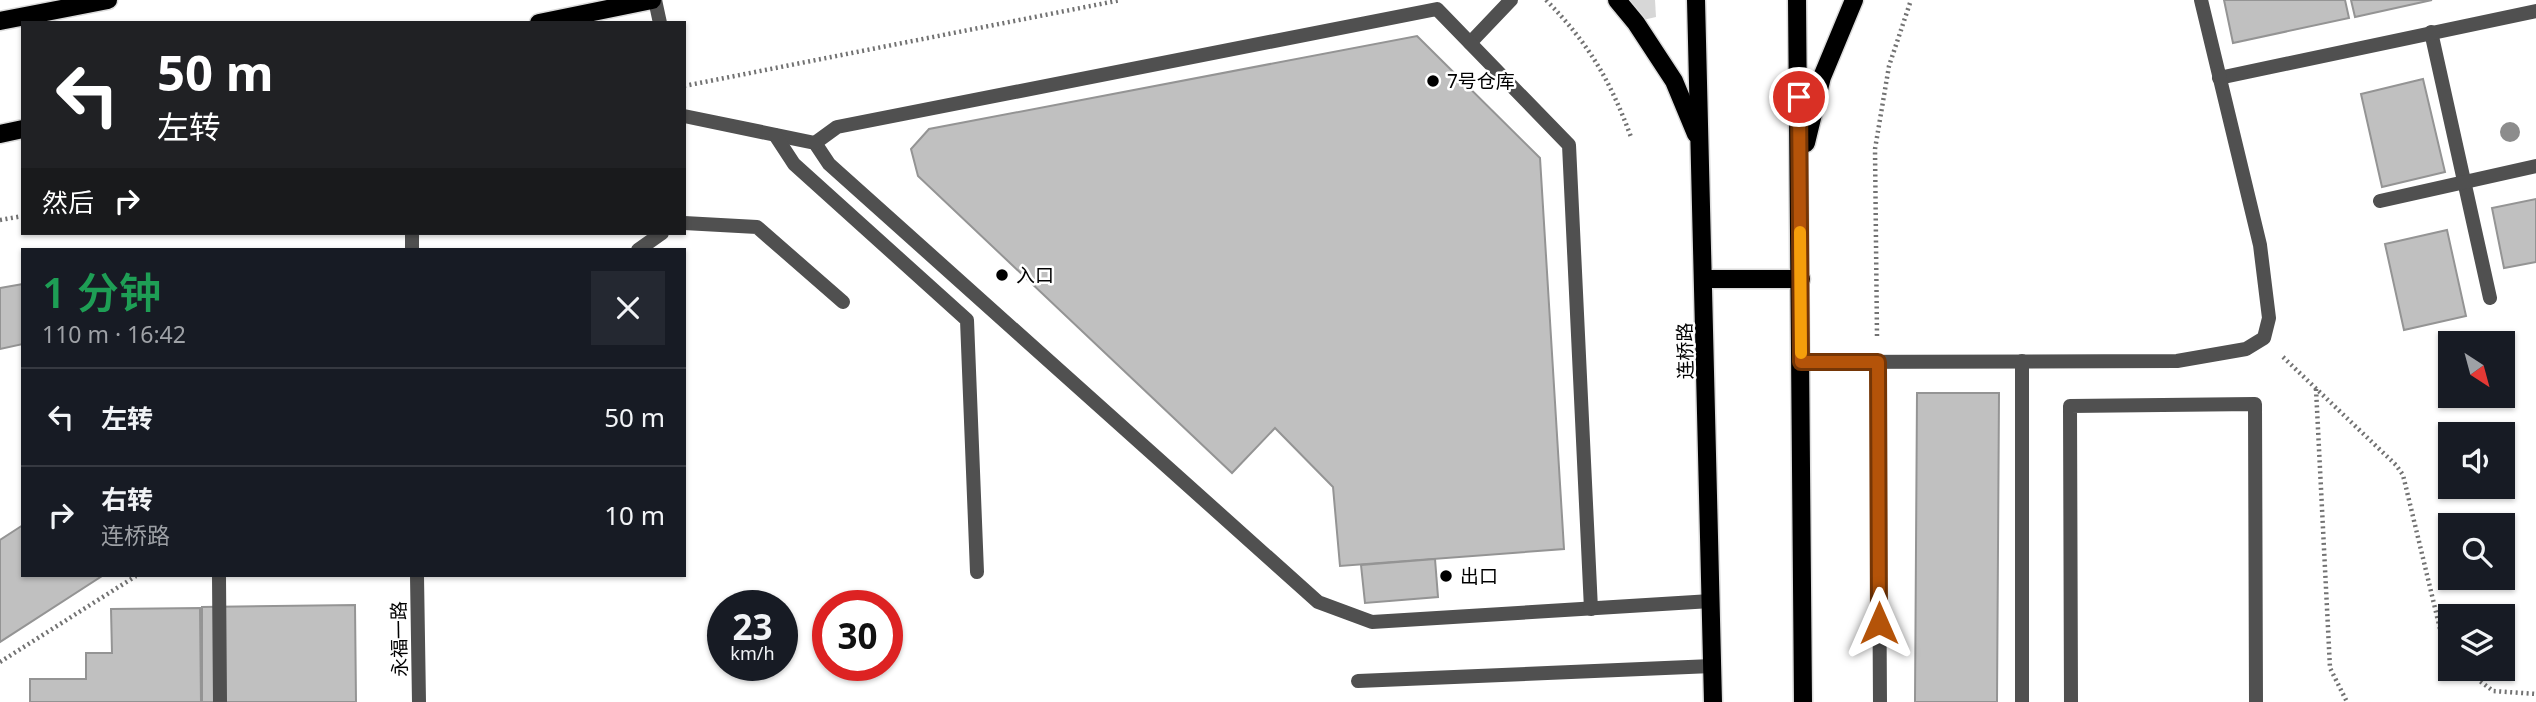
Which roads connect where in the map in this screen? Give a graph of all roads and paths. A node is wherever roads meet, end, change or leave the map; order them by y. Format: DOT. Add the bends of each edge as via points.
graph roads {
  1 [pos="108,0"];
  2 [pos="653,0"];
  3 [pos="1121,0"];
  4 [pos="1511,0"];
  5 [pos="1546,0"];
  6 [pos="1617,0"];
  7 [pos="1696,0"];
  8 [pos="1797,0"];
  9 [pos="1854,0"];
  10 [pos="1911,0"];
  11 [pos="2201,0"];
  12 [pos="2536,11"];
  13 [pos="0,21"];
  14 [pos="549,21"];
  15 [pos="659,21"];
  16 [pos="2431,32"];
  17 [pos="1469,43"];
  18 [pos="2219,78"];
  19 [pos="686,86"];
  20 [pos="686,116"];
  21 [pos="21,129"];
  22 [pos="0,134"];
  23 [pos="775,135"];
  24 [pos="1631,137"];
  25 [pos="815,143"];
  26 [pos="1701,147"];
  27 [pos="2536,166"];
  28 [pos="1800,170"];
  29 [pos="2465,182"];
  30 [pos="2380,201"];
  31 [pos="21,216"];
  32 [pos="0,220"];
  33 [pos="686,223"];
  34 [pos="660,235"];
  35 [pos="641,248"];
  36 [pos="1704,279"];
  37 [pos="1801,279"];
  38 [pos="2490,298"];
  39 [pos="843,302"];
  40 [pos="2264,338"];
  41 [pos="2022,361"];
  42 [pos="1801,362"];
  43 [pos="1878,362"];
  44 [pos="2316,388"];
  45 [pos="977,572"];
  46 [pos="134,577"];
  47 [pos="219,577"];
  48 [pos="417,577"];
  49 [pos="1711,601"];
  50 [pos="1591,609"];
  51 [pos="2438,621"];
  52 [pos="0,662"];
  53 [pos="1712,666"];
  54 [pos="1358,681"];
  55 [pos="2480,681"];
  56 [pos="2536,695"];
  57 [pos="220,702"];
  58 [pos="419,702"];
  59 [pos="1713,702"];
  60 [pos="1803,702"];
  61 [pos="1880,702"];
  62 [pos="2022,702"];
  63 [pos="2071,702"];
  64 [pos="2256,702"];
  65 [pos="2347,702"];
  1 -- 13 [label="main road"];
  2 -- 14 [label="main road"];
  2 -- 15 [label="street"];
  3 -- 19 [label="path"];
  4 -- 17 [label="street"];
  5 -- 24 [label="path" via="1574,28 1597,62"];
  6 -- 26 [label="main road" via="1674,81"];
  7 -- 26 [label="main road, 连桥路"];
  8 -- 28 [label="main road"];
  9 -- 28 [label="main road" via="1822,77"];
  10 -- 43 [label="path" via="1889,66 1875,149"];
  11 -- 18 [label="street"];
  12 -- 16 [label="street"];
  16 -- 18 [label="street"];
  16 -- 29 [label="street"];
  17 -- 25 [label="street" via="1437,9 837,128"];
  17 -- 50 [label="street" via="1569,145"];
  18 -- 40 [label="street" via="2262,257 2269,318"];
  20 -- 23 [label="street"];
  21 -- 22 [label="main road"];
  23 -- 25 [label="street"];
  23 -- 45 [label="street" via="794,164 967,320"];
  25 -- 50 [label="street" via="829,164 1318,602 1371,622"];
  26 -- 36 [label="main road, 连桥路"];
  27 -- 29 [label="street"];
  28 -- 37 [label="main road"];
  29 -- 30 [label="street"];
  29 -- 38 [label="street"];
  31 -- 32 [label="path"];
  33 -- 39 [label="street" via="757,227"];
  34 -- 35 [label="street"];
  36 -- 37 [label="main road"];
  36 -- 49 [label="main road, 连桥路"];
  37 -- 42 [label="main road"];
  40 -- 41 [label="street" via="2246,349 2177,361"];
  40 -- 44 [label="path"];
  41 -- 43 [label="street"];
  41 -- 62 [label="street"];
  42 -- 43 [label="street"];
  42 -- 60 [label="main road"];
  43 -- 61 [label="street"];
  44 -- 51 [label="path" via="2403,475"];
  44 -- 65 [label="path" via="2330,668"];
  46 -- 52 [label="path"];
  47 -- 57 [label="street"];
  48 -- 58 [label="street, 永福一路"];
  49 -- 50 [label="street"];
  49 -- 53 [label="main road, 连桥路"];
  53 -- 54 [label="street"];
  53 -- 59 [label="main road, 连桥路"];
  55 -- 56 [label="path" via="2493,691"];
  63 -- 64 [label="street" via="2070,407 2255,404"];
}
